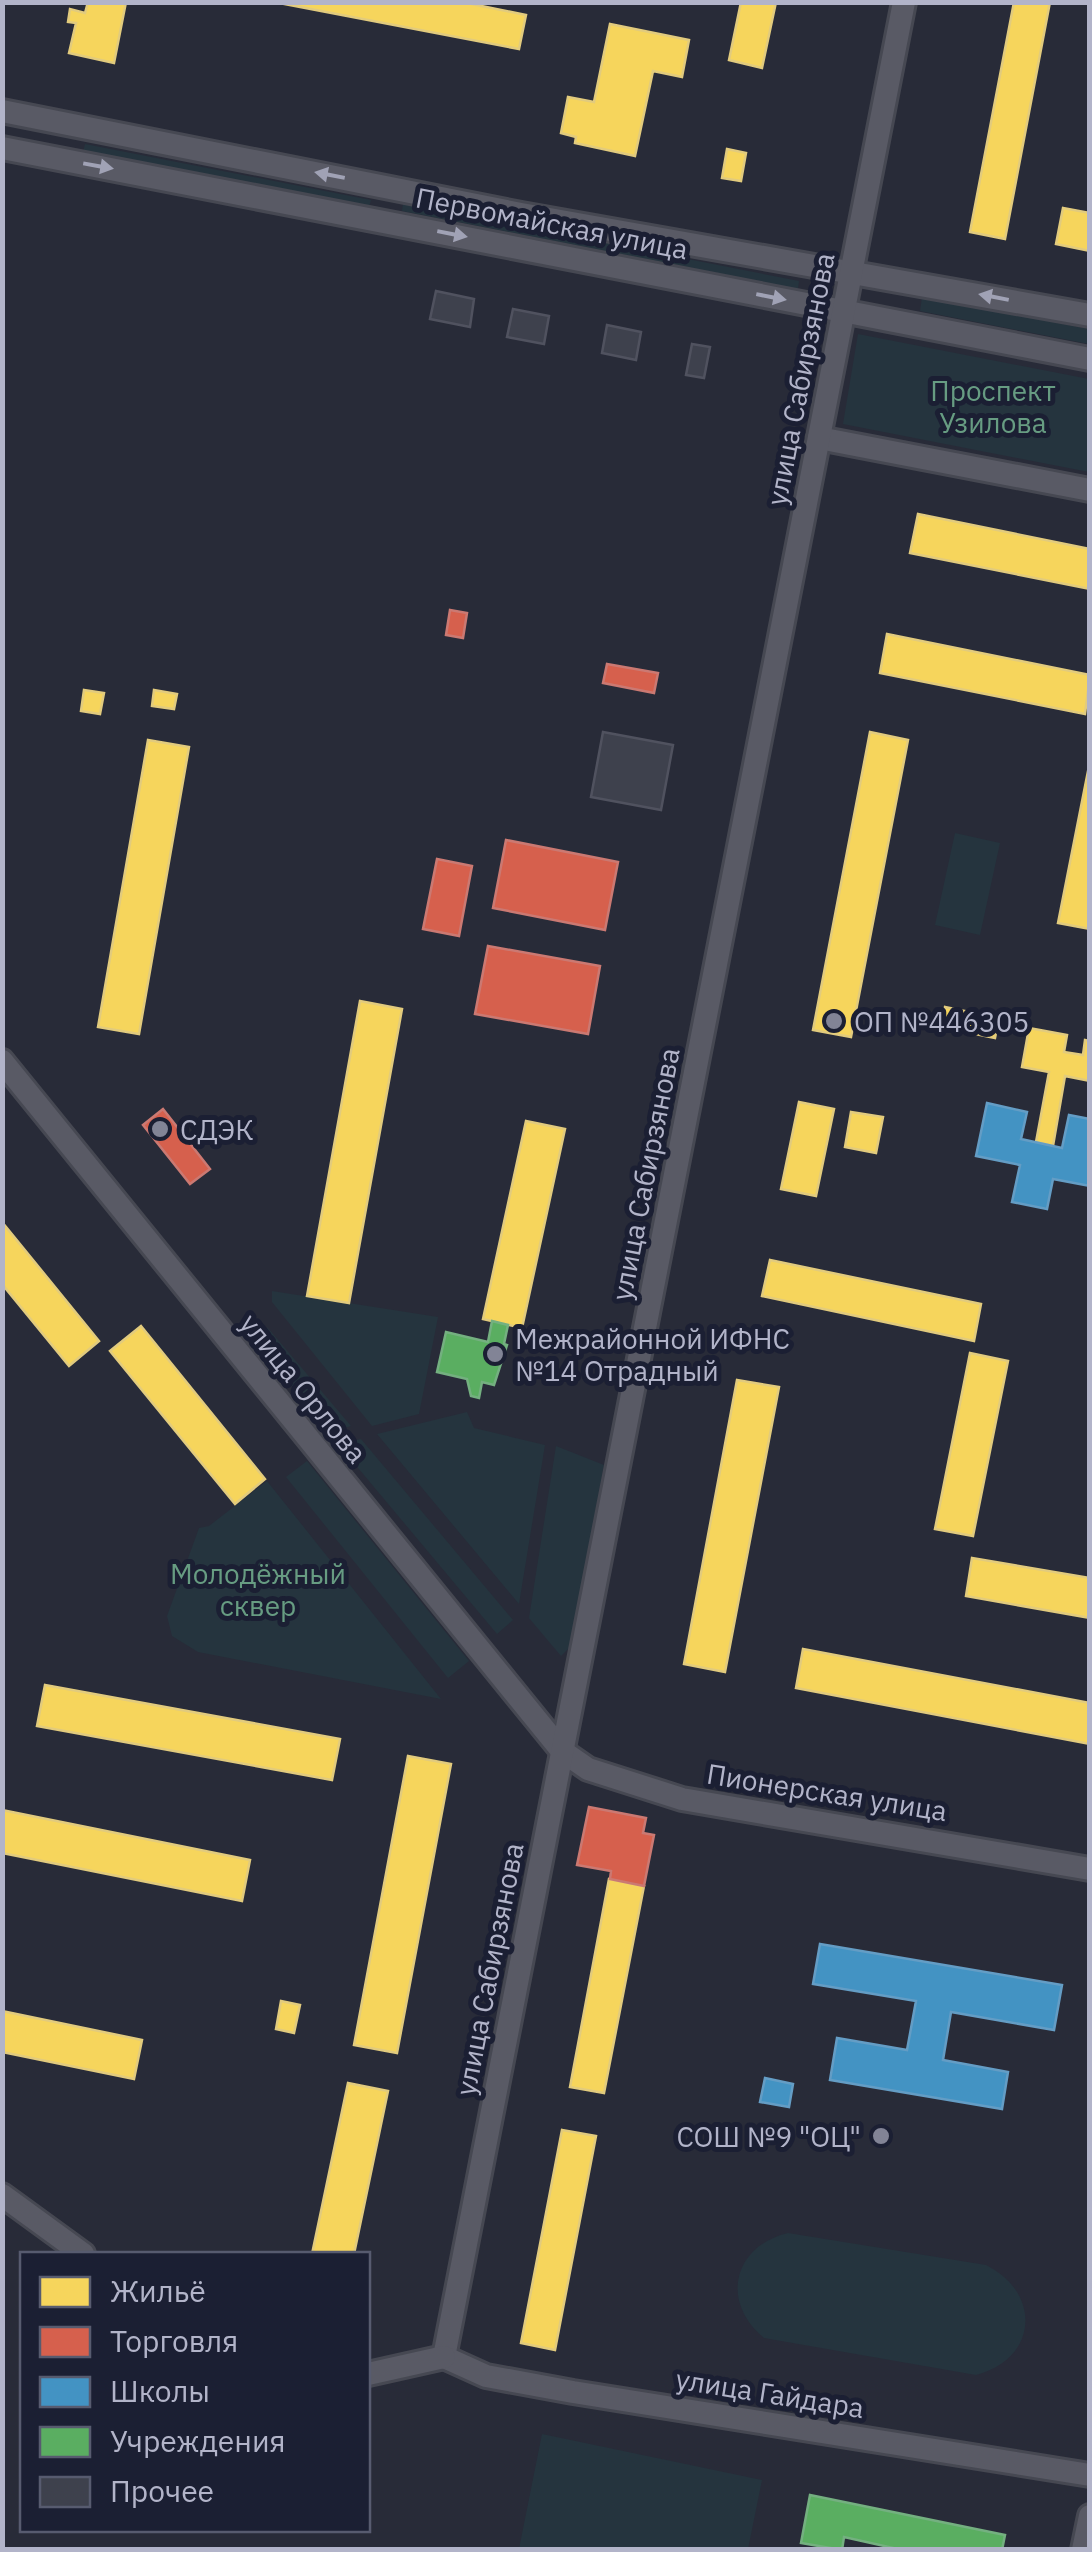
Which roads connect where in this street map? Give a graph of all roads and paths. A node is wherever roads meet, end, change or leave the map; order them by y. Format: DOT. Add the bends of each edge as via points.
graph roads {
  1 [pos="904,2"];
  2 [pos="2,111"];
  3 [pos="68,125"];
  4 [pos="2,148"];
  5 [pos="61,159"];
  6 [pos="400,189"];
  7 [pos="394,223"];
  8 [pos="852,273"];
  9 [pos="844,311"];
  10 [pos="1090,316"];
  11 [pos="1090,359"];
  12 [pos="819,438"];
  13 [pos="1090,490"];
  14 [pos="2,1061"];
  15 [pos="562,1750"];
  16 [pos="1090,1869"];
  17 [pos="2,2195"];
  18 [pos="80,2252"];
  19 [pos="444,2357"];
  20 [pos="370,2374"];
  21 [pos="1090,2474"];
  22 [pos="1090,2516"];
  23 [pos="1083,2550"];
  1 -- 8 [label="street, улица Сабирзянова"];
  2 -- 3 [label="street, Первомайская улица"];
  3 -- 5 [label="street"];
  6 -- 3 [label="street, Первомайская улица, one-way"];
  4 -- 5 [label="street, Первомайская улица"];
  5 -- 7 [label="street, Первомайская улица, one-way"];
  6 -- 7 [label="street"];
  6 -- 8 [label="street, Первомайская улица"];
  7 -- 9 [label="street, Первомайская улица, one-way"];
  8 -- 9 [label="street, улица Сабирзянова"];
  10 -- 8 [label="street, Первомайская улица, one-way"];
  9 -- 11 [label="street, Первомайская улица"];
  9 -- 12 [label="street, улица Сабирзянова"];
  12 -- 13 [label="street"];
  12 -- 15 [label="street, улица Сабирзянова"];
  14 -- 15 [label="street, улица Орлова"];
  15 -- 16 [label="street, Пионерская улица" via="588,1769 682,1799"];
  15 -- 19 [label="street, улица Сабирзянова"];
  17 -- 18 [label="street"];
  19 -- 20 [label="street"];
  19 -- 21 [label="street, улица Гайдара" via="486,2376 573,2392"];
  22 -- 23 [label="street"];
}
